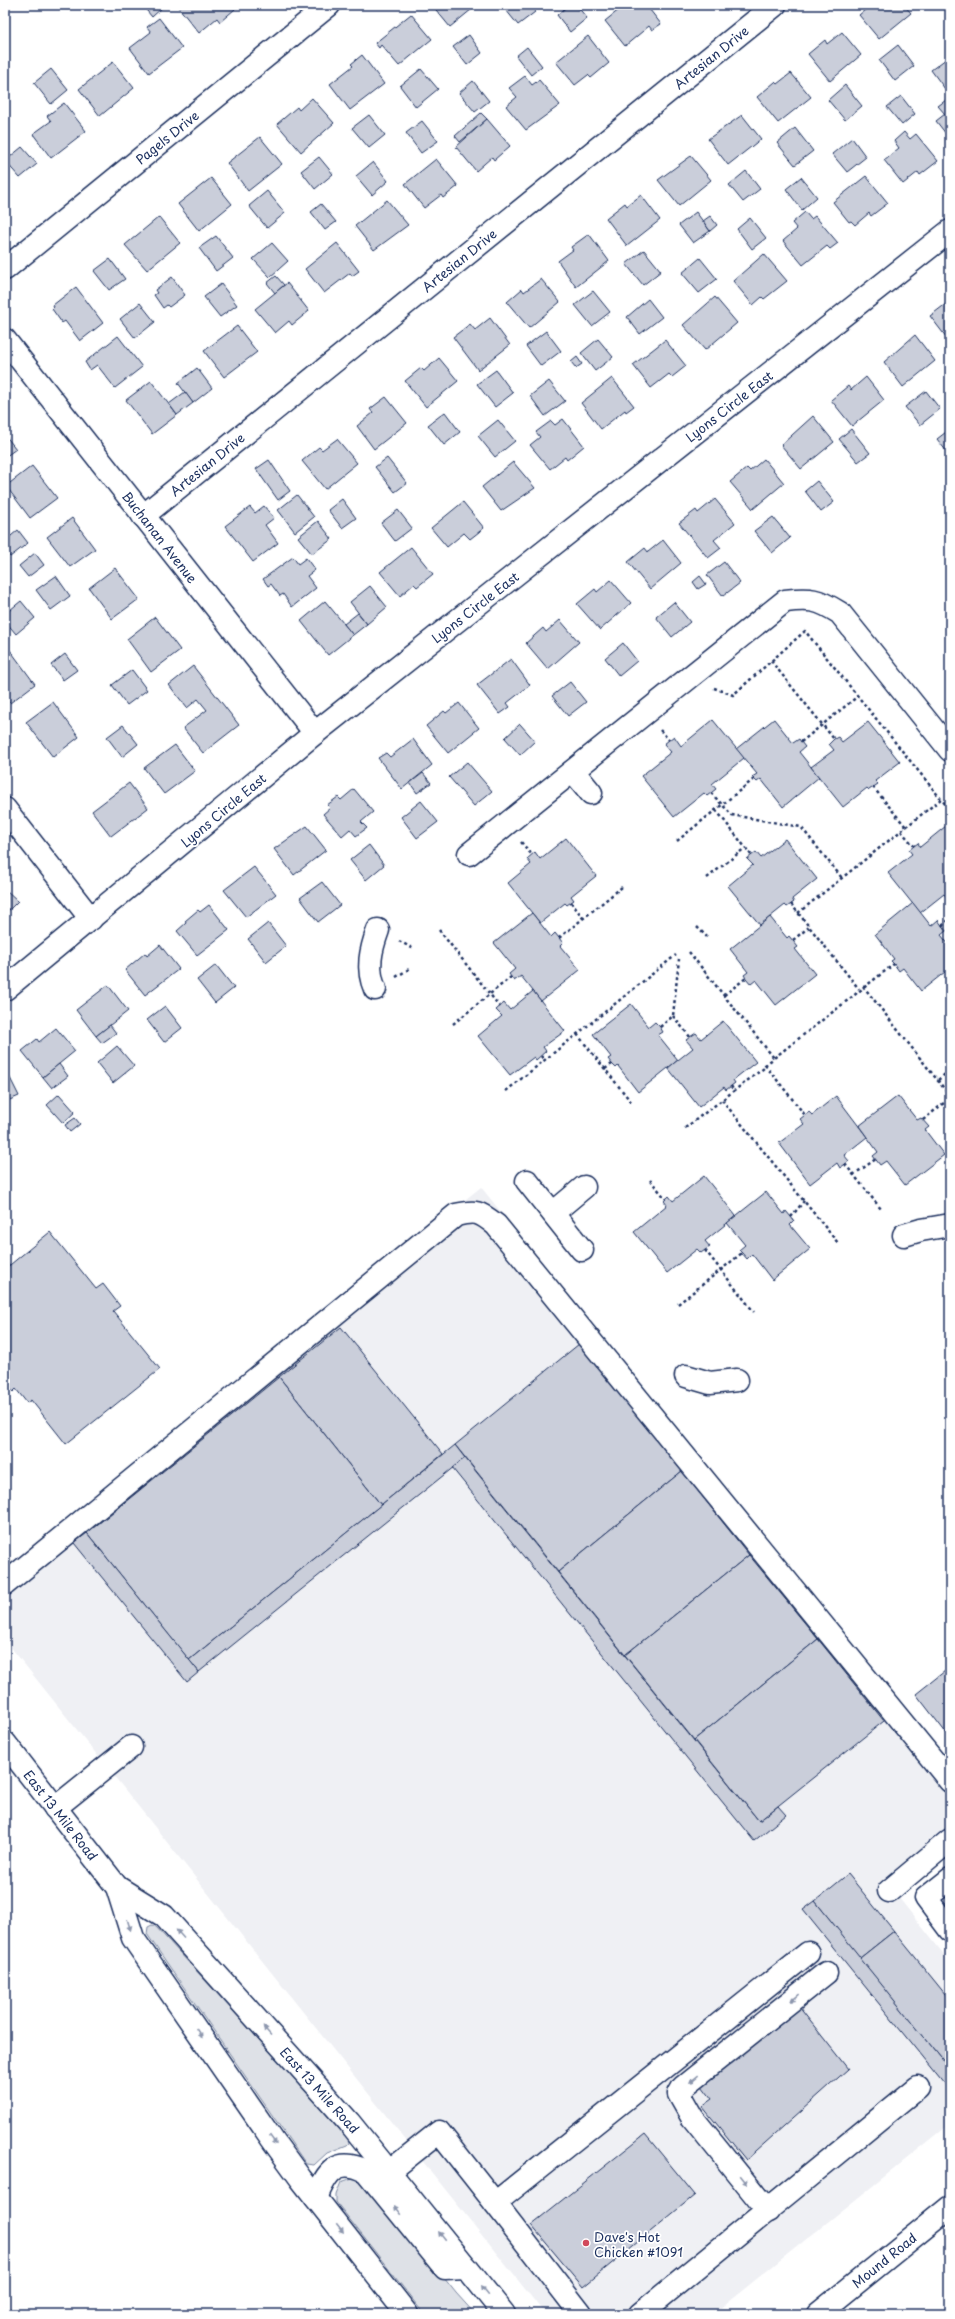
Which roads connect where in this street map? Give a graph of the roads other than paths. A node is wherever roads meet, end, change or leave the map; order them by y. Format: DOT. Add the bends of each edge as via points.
graph roads {
  1 [pos="329,5"];
  2 [pos="775,5"];
  3 [pos="950,231"];
  4 [pos="5,269"];
  5 [pos="5,340"];
  6 [pos="143,516"];
  7 [pos="315,733"];
  8 [pos="950,750"];
  9 [pos="573,771"];
  10 [pos="591,793"];
  11 [pos="5,809"];
  12 [pos="469,854"];
  13 [pos="90,919"];
  14 [pos="386,934"];
  15 [pos="382,985"];
  16 [pos="5,989"];
  17 [pos="527,1181"];
  18 [pos="584,1187"];
  19 [pos="553,1213"];
  20 [pos="950,1225"];
  21 [pos="904,1235"];
  22 [pos="582,1250"];
  23 [pos="686,1376"];
  24 [pos="737,1380"];
  25 [pos="5,1584"];
  26 [pos="5,1743"];
  27 [pos="131,1747"];
  28 [pos="950,1781"];
  29 [pos="55,1808"];
  30 [pos="950,1840"];
  31 [pos="950,1879"];
  32 [pos="117,1888"];
  33 [pos="889,1891"];
  34 [pos="950,1930"];
  35 [pos="808,1953"];
  36 [pos="826,1973"];
  37 [pos="918,2087"];
  38 [pos="390,2171"];
  39 [pos="316,2198"];
  40 [pos="495,2203"];
  41 [pos="950,2207"];
  42 [pos="768,2211"];
  43 [pos="466,2267"];
  44 [pos="407,2314"];
  45 [pos="504,2314"];
  46 [pos="581,2314"];
  47 [pos="640,2314"];
  48 [pos="818,2314"];
  1 -- 4 [label="street, Pagels Drive"];
  2 -- 6 [label="street, Artesian Drive"];
  3 -- 7 [label="street, Lyons Circle East"];
  5 -- 6 [label="street, Buchanan Avenue"];
  6 -- 7 [label="street, Buchanan Avenue"];
  7 -- 13 [label="street, Lyons Circle East"];
  8 -- 9 [label="street" via="840,613 823,602 804,599 784,601"];
  9 -- 10 [label="street"];
  9 -- 12 [label="street"];
  11 -- 13 [label="street"];
  13 -- 16 [label="street, Lyons Circle East"];
  14 -- 15 [label="street" via="371,950 371,979"];
  17 -- 19 [label="street"];
  18 -- 19 [label="street"];
  19 -- 22 [label="street"];
  20 -- 21 [label="street"];
  23 -- 24 [label="street" via="710,1383"];
  25 -- 28 [label="street" via="456,1215 482,1212 496,1225"];
  26 -- 29 [label="street, East 13 Mile Road"];
  27 -- 29 [label="street"];
  29 -- 32 [label="street, East 13 Mile Road"];
  30 -- 33 [label="street"];
  31 -- 34 [label="street" via="926,1898"];
  38 -- 32 [label="street, East 13 Mile Road, one-way" via="164,1916"];
  32 -- 39 [label="street, East 13 Mile Road, one-way" via="133,1938"];
  35 -- 40 [label="street"];
  36 -- 42 [label="street, one-way" via="683,2087 679,2094 692,2116"];
  37 -- 42 [label="street"];
  38 -- 40 [label="street" via="439,2132"];
  43 -- 38 [label="street, East 13 Mile Road, one-way"];
  43 -- 39 [label="street, one-way" via="445,2268 366,2171 353,2164 342,2165 330,2172"];
  39 -- 44 [label="street, East 13 Mile Road, one-way"];
  40 -- 46 [label="street"];
  41 -- 48 [label="street, Mound Road"];
  42 -- 47 [label="street"];
  45 -- 43 [label="street, East 13 Mile Road, one-way"];
}
